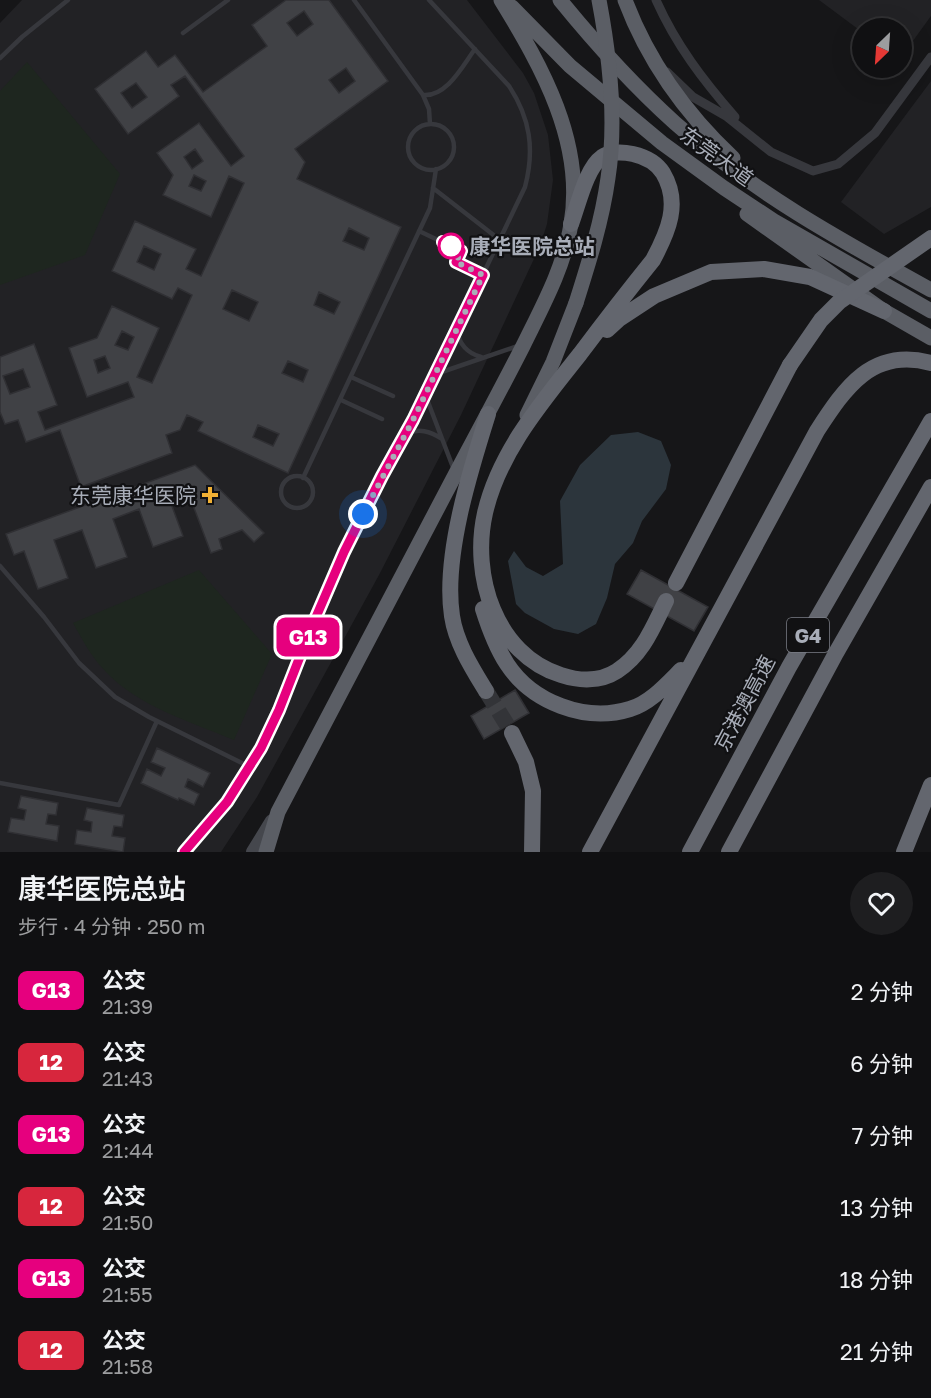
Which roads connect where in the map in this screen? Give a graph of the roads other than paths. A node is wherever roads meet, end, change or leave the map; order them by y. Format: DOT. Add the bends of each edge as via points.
graph roads {
  1 [pos="68,0"];
  2 [pos="228,0"];
  3 [pos="354,0"];
  4 [pos="429,0"];
  5 [pos="501,0"];
  6 [pos="506,0"];
  7 [pos="560,0"];
  8 [pos="599,0"];
  9 [pos="625,0"];
  10 [pos="656,0"];
  11 [pos="183,33"];
  12 [pos="476,49"];
  13 [pos="652,57"];
  14 [pos="931,57"];
  15 [pos="0,58"];
  16 [pos="423,95"];
  17 [pos="430,124"];
  18 [pos="750,135"];
  19 [pos="662,142"];
  20 [pos="436,169"];
  21 [pos="433,188"];
  22 [pos="783,204"];
  23 [pos="571,224"];
  24 [pos="419,231"];
  25 [pos="931,238"];
  26 [pos="500,240"];
  27 [pos="483,275"];
  28 [pos="931,290"];
  29 [pos="931,310"];
  30 [pos="884,311"];
  31 [pos="457,330"];
  32 [pos="931,338"];
  33 [pos="523,344"];
  34 [pos="577,357"];
  35 [pos="483,358"];
  36 [pos="931,363"];
  37 [pos="435,374"];
  38 [pos="351,377"];
  39 [pos="425,394"];
  40 [pos="393,396"];
  41 [pos="341,400"];
  42 [pos="489,414"];
  43 [pos="382,419"];
  44 [pos="931,420"];
  45 [pos="405,434"];
  46 [pos="442,439"];
  47 [pos="513,445"];
  48 [pos="455,475"];
  49 [pos="303,477"];
  50 [pos="931,487"];
  51 [pos="480,556"];
  52 [pos="0,566"];
  53 [pos="676,583"];
  54 [pos="666,601"];
  55 [pos="711,628"];
  56 [pos="486,691"];
  57 [pos="158,721"];
  58 [pos="512,732"];
  59 [pos="250,767"];
  60 [pos="0,783"];
  61 [pos="931,785"];
  62 [pos="278,812"];
  63 [pos="184,852"];
  64 [pos="253,852"];
  65 [pos="266,852"];
  66 [pos="532,852"];
  67 [pos="590,852"];
  68 [pos="690,852"];
  69 [pos="729,852"];
  70 [pos="904,852"];
  1 -- 15 [label="lane"];
  2 -- 11 [label="lane"];
  3 -- 16 [label="lane"];
  4 -- 12 [label="lane"];
  5 -- 23 [label="highway" via="557,106 571,158"];
  6 -- 19 [label="highway, 东莞大道" via="570,66"];
  7 -- 22 [label="highway, 东莞大道" via="590,37 676,124"];
  8 -- 47 [label="highway, bridge" via="612,118 609,177 598,232 576,303"];
  9 -- 13 [label="highway"];
  10 -- 18 [label="street" via="669,30 706,84"];
  12 -- 16 [label="lane" via="441,91"];
  12 -- 26 [label="lane" via="509,86 530,134 525,187"];
  13 -- 18 [label="street" via="693,97"];
  13 -- 22 [label="highway" via="676,97 706,133"];
  14 -- 18 [label="street" via="875,133 838,164 813,171 771,152"];
  16 -- 17 [label="lane"];
  17 -- 20 [label="lane" via="446,130 453,144 450,160"];
  17 -- 20 [label="lane" via="412,134 408,150 420,167"];
  19 -- 29 [label="highway, 东莞大道" via="774,221"];
  19 -- 30 [label="highway" via="748,216"];
  20 -- 21 [label="lane"];
  21 -- 24 [label="lane" via="430,208"];
  21 -- 26 [label="lane"];
  22 -- 28 [label="highway, 东莞大道"];
  23 -- 33 [label="highway" via="548,296"];
  23 -- 34 [label="highway" via="591,170 602,157 618,152 641,155 657,164 668,181 671,219 664,239 653,260"];
  24 -- 27 [label="lane" via="461,251 456,262"];
  24 -- 38 [label="lane"];
  25 -- 53 [label="highway, bridge" via="820,320 790,364"];
  26 -- 27 [label="lane"];
  27 -- 31 [label="lane"];
  30 -- 32 [label="highway"];
  30 -- 34 [label="highway" via="810,278 764,269 711,272 654,296 620,319"];
  31 -- 35 [label="lane" via="465,349"];
  31 -- 37 [label="lane"];
  33 -- 35 [label="lane"];
  33 -- 42 [label="highway"];
  34 -- 47 [label="highway"];
  35 -- 37 [label="lane"];
  36 -- 55 [label="highway" via="891,360 863,373 838,398 816,431"];
  37 -- 39 [label="lane"];
  38 -- 40 [label="lane"];
  38 -- 41 [label="lane"];
  39 -- 45 [label="lane"];
  39 -- 46 [label="lane"];
  41 -- 43 [label="lane"];
  41 -- 49 [label="lane"];
  42 -- 48 [label="highway"];
  42 -- 56 [label="highway" via="468,483 451,580 452,617 463,652"];
  44 -- 68 [label="highway, 京港澳高速 / G4" via="789,667"];
  45 -- 46 [label="lane" via="422,430"];
  45 -- 59 [label="lane" via="344,552 279,710"];
  46 -- 48 [label="lane"];
  47 -- 51 [label="highway" via="485,510"];
  48 -- 62 [label="highway"];
  49 -- 49 [label="lane" via="290,477 281,488 281,497 290,507 303,508 312,497 310,484"];
  50 -- 69 [label="highway, G4"];
  51 -- 54 [label="highway" via="493,610 506,634 536,664 571,678 604,677 624,665 642,648"];
  51 -- 55 [label="highway" via="481,603 492,635 507,665 529,690 553,704 604,713 631,709 659,692"];
  52 -- 57 [label="lane" via="99,683 132,708"];
  55 -- 67 [label="highway"];
  57 -- 59 [label="lane"];
  57 -- 60 [label="lane" via="119,805"];
  58 -- 66 [label="highway" via="526,762 533,791"];
  59 -- 63 [label="lane" via="214,819"];
  61 -- 70 [label="highway"];
  62 -- 64 [label="main road"];
  62 -- 65 [label="highway"];
}
